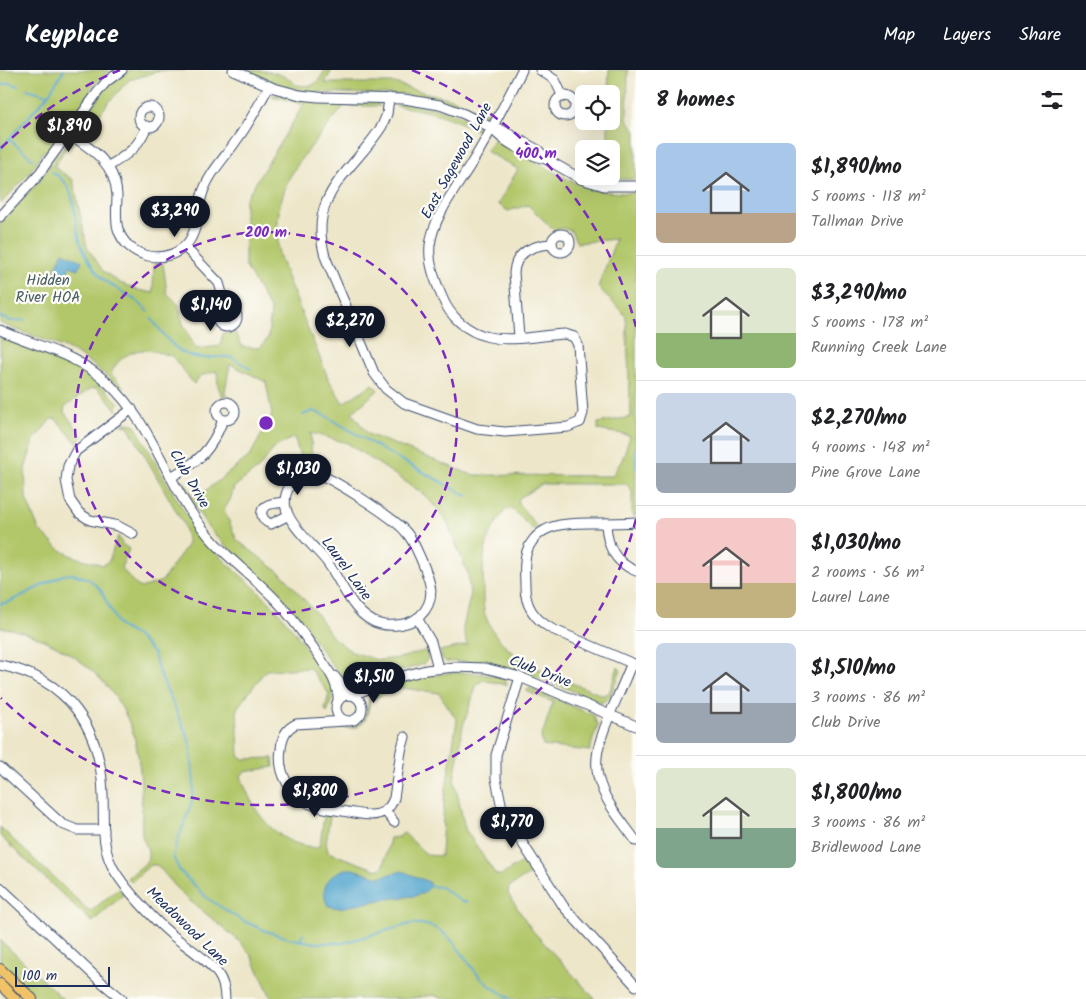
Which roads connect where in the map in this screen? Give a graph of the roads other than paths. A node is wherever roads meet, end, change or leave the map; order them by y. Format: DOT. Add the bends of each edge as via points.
graph roads {
  1 [pos="122,70"];
  2 [pos="233,70"];
  3 [pos="522,70"];
  4 [pos="540,70"];
  5 [pos="270,86"];
  6 [pos="563,96"];
  7 [pos="389,98"];
  8 [pos="147,126"];
  9 [pos="492,128"];
  10 [pos="68,133"];
  11 [pos="108,166"];
  12 [pos="636,186"];
  13 [pos="0,217"];
  14 [pos="552,244"];
  15 [pos="184,246"];
  16 [pos="226,307"];
  17 [pos="0,330"];
  18 [pos="518,337"];
  19 [pos="132,409"];
  20 [pos="223,420"];
  21 [pos="171,477"];
  22 [pos="285,502"];
  23 [pos="288,516"];
  24 [pos="636,522"];
  25 [pos="606,523"];
  26 [pos="133,534"];
  27 [pos="636,571"];
  28 [pos="417,618"];
  29 [pos="0,664"];
  30 [pos="634,664"];
  31 [pos="438,668"];
  32 [pos="331,674"];
  33 [pos="520,677"];
  34 [pos="372,688"];
  35 [pos="351,695"];
  36 [pos="337,704"];
  37 [pos="362,706"];
  38 [pos="610,715"];
  39 [pos="346,721"];
  40 [pos="322,722"];
  41 [pos="636,726"];
  42 [pos="405,737"];
  43 [pos="0,767"];
  44 [pos="386,811"];
  45 [pos="394,822"];
  46 [pos="104,830"];
  47 [pos="636,841"];
  48 [pos="0,887"];
  49 [pos="0,968"];
  50 [pos="0,984"];
  51 [pos="636,986"];
  52 [pos="16,999"];
  53 [pos="32,999"];
  54 [pos="122,999"];
  55 [pos="225,999"];
  1 -- 10 [label="street" via="100,88"];
  2 -- 5 [label="street"];
  3 -- 9 [label="street, East Sagewood Lane"];
  4 -- 6 [label="street" via="555,80"];
  5 -- 7 [label="street" via="312,97"];
  5 -- 15 [label="street" via="209,178 192,235"];
  7 -- 9 [label="street" via="435,104"];
  7 -- 18 [label="street, East Sagewood Lane" via="382,126 331,190 321,222 326,259 374,373 386,389 404,403 477,429 505,432 582,424 576,334"];
  8 -- 11 [label="street" via="135,148"];
  9 -- 12 [label="street" via="500,129 538,150 573,176 611,187"];
  9 -- 18 [label="street, East Sagewood Lane" via="436,223 430,245 431,263 445,304 462,325 489,337"];
  10 -- 11 [label="street" via="100,155"];
  10 -- 13 [label="street" via="36,178"];
  11 -- 15 [label="street" via="115,183 118,228 127,244 152,257 166,256"];
  14 -- 18 [label="street" via="529,248 515,263"];
  15 -- 16 [label="street" via="219,283"];
  17 -- 19 [label="street, Club Drive" via="79,362 108,384"];
  19 -- 21 [label="street, Club Drive"];
  19 -- 26 [label="street" via="76,451 68,466 66,480 70,500 79,512 90,520 118,526"];
  20 -- 21 [label="street" via="205,454"];
  21 -- 32 [label="street, Club Drive" via="206,533 284,609"];
  22 -- 23 [label="street, Laurel Lane"];
  22 -- 23 [label="street" via="265,506 262,516 271,524"];
  22 -- 28 [label="street" via="288,489 297,479 310,474 322,475 400,525 412,540 430,582 430,601"];
  23 -- 28 [label="street, Laurel Lane" via="328,563 364,616 392,625"];
  24 -- 25 [label="street"];
  25 -- 27 [label="street" via="612,551 623,564"];
  25 -- 30 [label="street" via="563,524 548,528 537,536 526,555 526,598 531,612 544,625"];
  28 -- 31 [label="street" via="431,642"];
  29 -- 46 [label="street, Meadowood Lane" via="31,674 54,688 87,725 102,766"];
  30 -- 38 [label="street"];
  31 -- 33 [label="street, Club Drive" via="484,668"];
  31 -- 34 [label="street, Club Drive" via="399,677"];
  32 -- 35 [label="street, Club Drive"];
  32 -- 36 [label="street, Club Drive" via="339,694"];
  33 -- 38 [label="street, Club Drive"];
  33 -- 51 [label="street" via="496,755 496,779 502,808 564,907"];
  34 -- 35 [label="street, Club Drive"];
  34 -- 37 [label="street"];
  35 -- 36 [label="street" via="343,696"];
  35 -- 37 [label="street" via="359,699"];
  36 -- 39 [label="street" via="339,717"];
  36 -- 40 [label="street" via="333,713"];
  37 -- 39 [label="street" via="359,717"];
  38 -- 41 [label="street, Club Drive"];
  38 -- 47 [label="street" via="597,751 598,778 606,798"];
  39 -- 40 [label="street"];
  40 -- 44 [label="street" via="292,721 283,739 280,764 285,779 298,796 320,807 374,815"];
  42 -- 44 [label="street" via="394,798"];
  43 -- 46 [label="street" via="62,824 77,830"];
  44 -- 45 [label="street"];
  46 -- 55 [label="street, Meadowood Lane" via="107,854 116,874 161,925 217,973"];
  48 -- 54 [label="street"];
  49 -- 53 [label="main road"];
  50 -- 52 [label="main road"];
}
